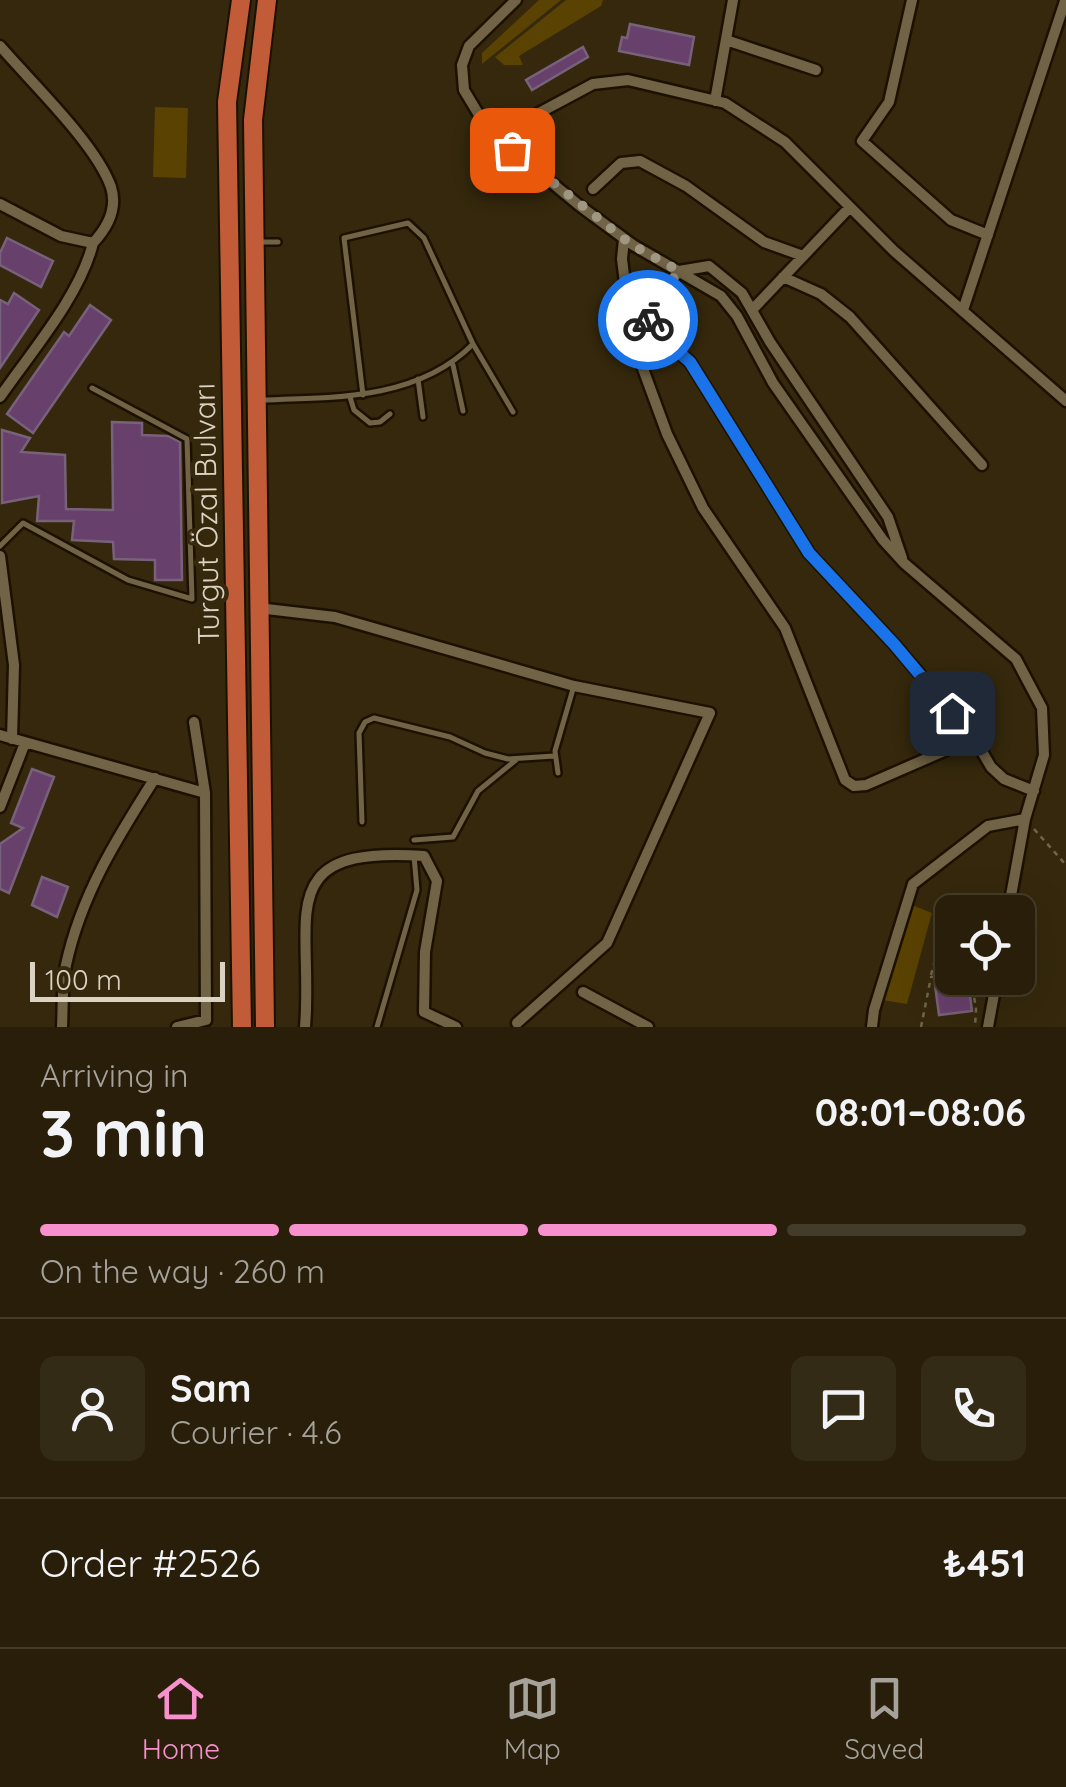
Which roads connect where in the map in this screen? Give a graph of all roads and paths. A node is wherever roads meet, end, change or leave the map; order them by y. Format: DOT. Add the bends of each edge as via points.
graph roads {
  1 [pos="241,0"];
  2 [pos="267,0"];
  3 [pos="516,0"];
  4 [pos="733,0"];
  5 [pos="912,0"];
  6 [pos="1054,0"];
  7 [pos="1066,1"];
  8 [pos="726,40"];
  9 [pos="0,46"];
  10 [pos="816,70"];
  11 [pos="716,101"];
  12 [pos="498,135"];
  13 [pos="594,189"];
  14 [pos="0,204"];
  15 [pos="850,206"];
  16 [pos="988,235"];
  17 [pos="624,239"];
  18 [pos="253,242"];
  19 [pos="278,242"];
  20 [pos="93,243"];
  21 [pos="803,256"];
  22 [pos="679,271"];
  23 [pos="783,278"];
  24 [pos="752,310"];
  25 [pos="963,310"];
  26 [pos="473,344"];
  27 [pos="452,365"];
  28 [pos="418,378"];
  29 [pos="92,388"];
  30 [pos="350,396"];
  31 [pos="363,396"];
  32 [pos="0,397"];
  33 [pos="255,400"];
  34 [pos="1066,401"];
  35 [pos="462,411"];
  36 [pos="514,412"];
  37 [pos="390,414"];
  38 [pos="422,417"];
  39 [pos="982,464"];
  40 [pos="0,546"];
  41 [pos="0,556"];
  42 [pos="904,563"];
  43 [pos="258,608"];
  44 [pos="574,686"];
  45 [pos="194,722"];
  46 [pos="0,735"];
  47 [pos="974,738"];
  48 [pos="12,739"];
  49 [pos="25,743"];
  50 [pos="554,756"];
  51 [pos="519,758"];
  52 [pos="558,773"];
  53 [pos="155,778"];
  54 [pos="1034,790"];
  55 [pos="205,793"];
  56 [pos="0,807"];
  57 [pos="1025,819"];
  58 [pos="362,822"];
  59 [pos="414,840"];
  60 [pos="414,856"];
  61 [pos="1066,865"];
  62 [pos="1011,895"];
  63 [pos="935,959"];
  64 [pos="930,976"];
  65 [pos="935,976"];
  66 [pos="583,992"];
  67 [pos="973,995"];
  68 [pos="994,995"];
  69 [pos="624,1014"];
  70 [pos="516,1023"];
  71 [pos="62,1027"];
  72 [pos="177,1027"];
  73 [pos="242,1027"];
  74 [pos="264,1027"];
  75 [pos="305,1027"];
  76 [pos="377,1027"];
  77 [pos="456,1027"];
  78 [pos="618,1027"];
  79 [pos="648,1027"];
  80 [pos="872,1027"];
  81 [pos="921,1027"];
  82 [pos="975,1027"];
  83 [pos="988,1027"];
  1 -- 73 [label="highway, Turgut Özal Bulvarı" via="227,102"];
  2 -- 18 [label="highway, Turgut Özal Bulvarı" via="253,120"];
  3 -- 12 [label="street" via="469,46 462,65 464,90"];
  4 -- 8 [label="street"];
  5 -- 16 [label="street" via="889,102 862,141 951,220"];
  6 -- 7 [label="street"];
  7 -- 16 [label="street"];
  8 -- 10 [label="street"];
  8 -- 11 [label="street"];
  9 -- 20 [label="street" via="82,139 112,189 110,224"];
  11 -- 12 [label="street" via="628,80 593,84"];
  11 -- 15 [label="street" via="785,142"];
  12 -- 17 [label="street"];
  13 -- 21 [label="street" via="621,163 640,162 764,242"];
  14 -- 20 [label="street" via="61,236"];
  15 -- 21 [label="street"];
  15 -- 25 [label="street"];
  16 -- 25 [label="street"];
  17 -- 22 [label="street"];
  17 -- 47 [label="street" via="630,316 667,434 703,508 785,628 845,780 866,785"];
  18 -- 19 [label="lane"];
  18 -- 33 [label="highway, Turgut Özal Bulvarı"];
  20 -- 32 [label="street" via="71,292"];
  21 -- 23 [label="street"];
  22 -- 24 [label="street" via="708,266 742,292"];
  22 -- 42 [label="street" via="729,306 773,382"];
  22 -- 47 [label="street" via="648,320 690,362 809,553"];
  23 -- 24 [label="street"];
  23 -- 39 [label="street" via="821,294 850,317"];
  24 -- 42 [label="street" via="888,517"];
  25 -- 34 [label="street"];
  26 -- 27 [label="lane"];
  26 -- 31 [label="lane" via="424,238 408,223 344,238"];
  26 -- 36 [label="lane"];
  27 -- 28 [label="lane"];
  27 -- 35 [label="lane"];
  28 -- 31 [label="lane"];
  28 -- 38 [label="lane"];
  29 -- 40 [label="lane" via="187,440 192,598 128,580 23,523"];
  30 -- 31 [label="lane"];
  30 -- 33 [label="lane"];
  30 -- 37 [label="lane" via="354,410 370,422"];
  33 -- 43 [label="highway, Turgut Özal Bulvarı"];
  41 -- 48 [label="street" via="14,665"];
  42 -- 54 [label="street" via="1016,659 1042,708 1044,755"];
  43 -- 44 [label="street" via="335,616"];
  43 -- 74 [label="highway, Turgut Özal Bulvarı"];
  44 -- 50 [label="lane"];
  44 -- 70 [label="street" via="710,713 606,943"];
  45 -- 55 [label="street"];
  46 -- 48 [label="street"];
  47 -- 54 [label="street" via="1004,779"];
  48 -- 49 [label="street"];
  49 -- 53 [label="street"];
  49 -- 56 [label="street"];
  50 -- 51 [label="lane"];
  50 -- 52 [label="lane"];
  51 -- 58 [label="lane" via="374,718 364,722"];
  51 -- 59 [label="lane" via="478,791 454,837"];
  53 -- 55 [label="street"];
  53 -- 71 [label="street" via="80,913 66,968"];
  54 -- 57 [label="street"];
  55 -- 72 [label="street" via="206,1020"];
  57 -- 61 [label="path"];
  57 -- 62 [label="street"];
  57 -- 80 [label="street" via="988,826 913,884"];
  60 -- 75 [label="street" via="348,858 321,872 304,908"];
  60 -- 76 [label="lane" via="417,890"];
  60 -- 77 [label="street" via="424,856 437,880 424,1012"];
  63 -- 64 [label="path"];
  64 -- 65 [label="path"];
  64 -- 81 [label="path"];
  66 -- 69 [label="street"];
  67 -- 82 [label="path"];
  68 -- 83 [label="street"];
  69 -- 78 [label="street"];
  69 -- 79 [label="street"];
}
